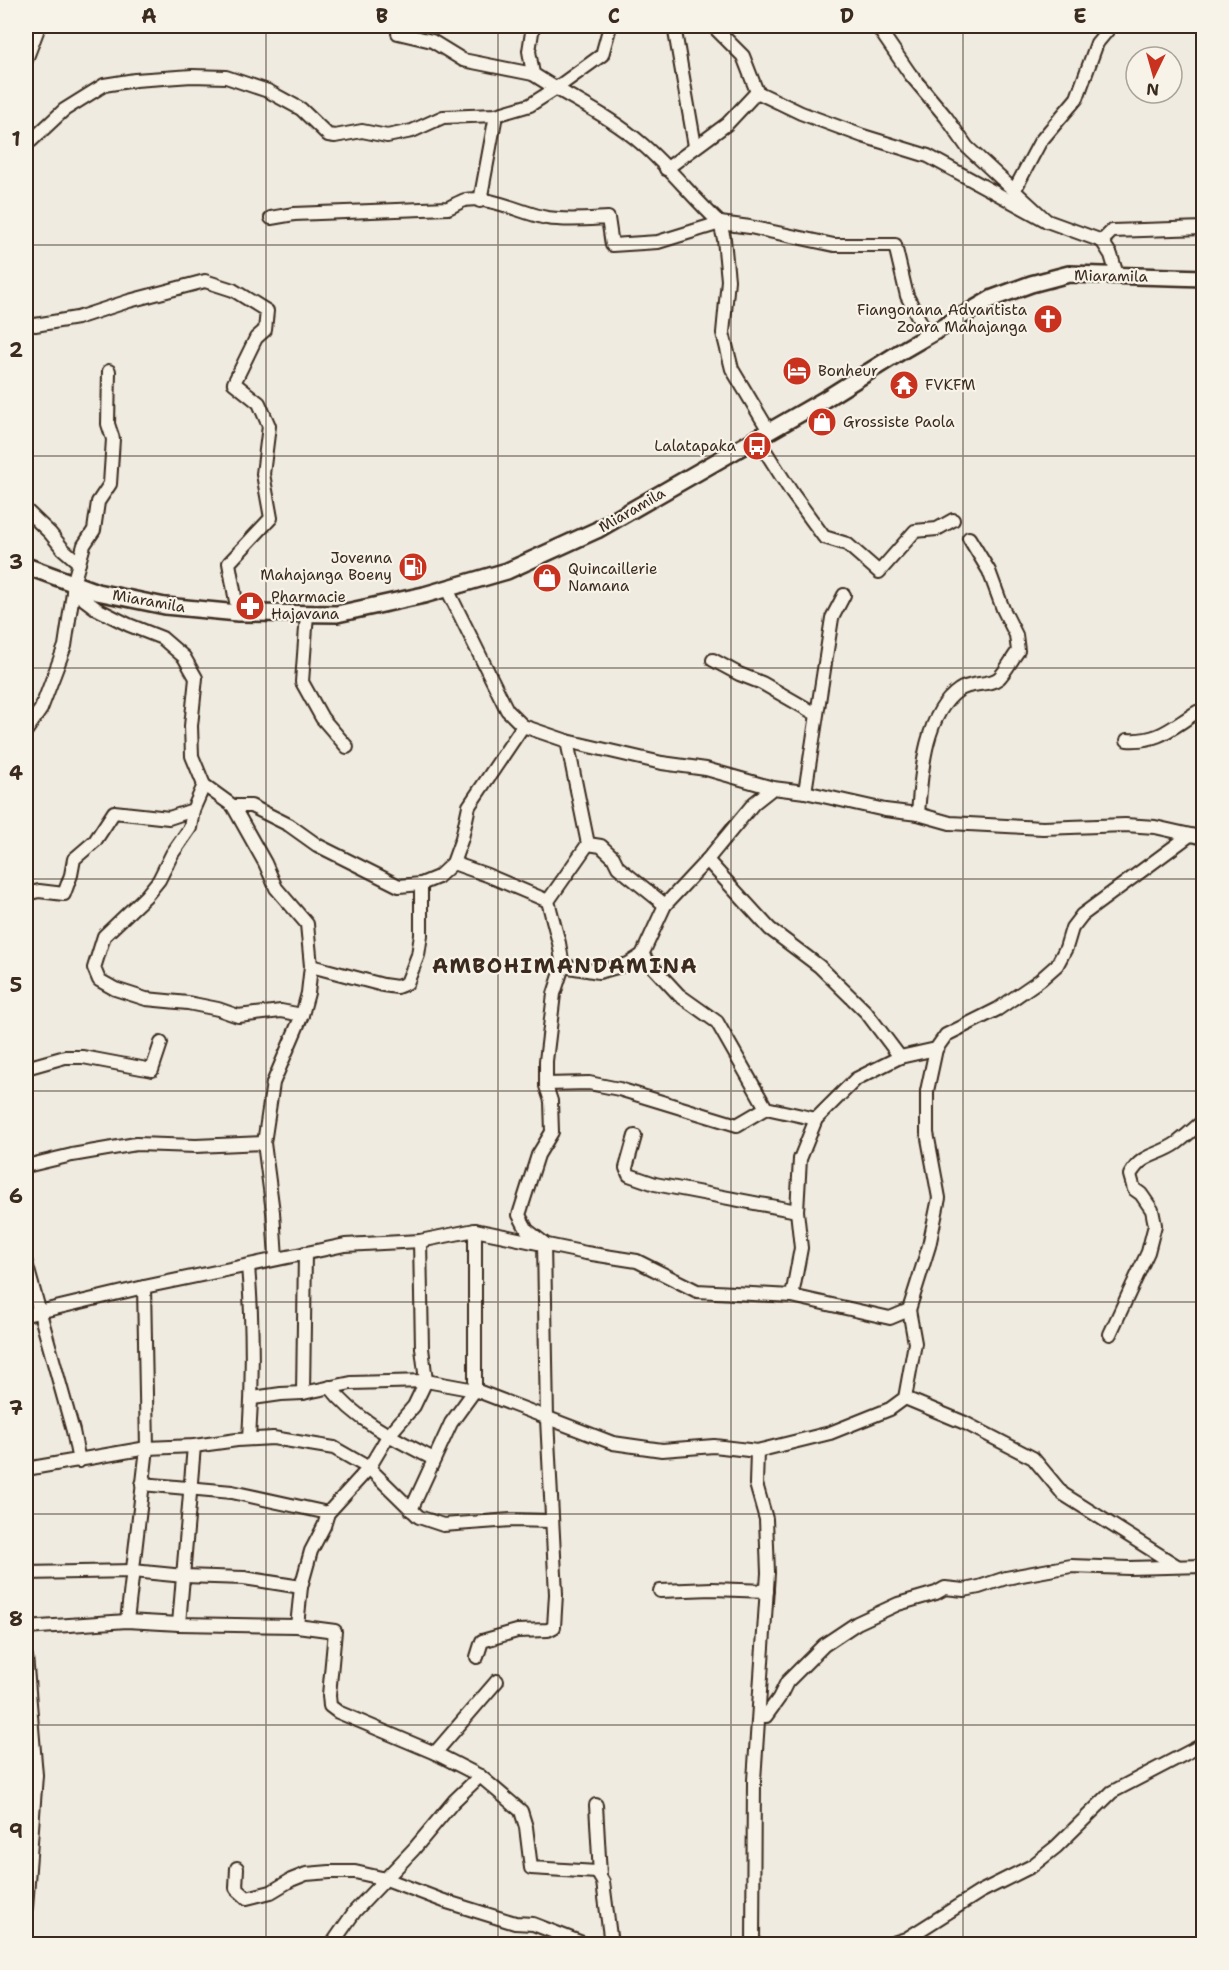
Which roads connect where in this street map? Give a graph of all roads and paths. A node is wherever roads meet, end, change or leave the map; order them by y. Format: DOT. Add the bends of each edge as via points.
graph roads {
  1 [pos="39,26"];
  2 [pos="533,26"];
  3 [pos="610,26"];
  4 [pos="674,26"];
  5 [pos="713,26"];
  6 [pos="877,26"];
  7 [pos="1111,26"];
  8 [pos="398,33"];
  9 [pos="26,60"];
  10 [pos="533,74"];
  11 [pos="555,89"];
  12 [pos="757,92"];
  13 [pos="496,115"];
  14 [pos="26,142"];
  15 [pos="695,146"];
  16 [pos="666,168"];
  17 [pos="1014,191"];
  18 [pos="480,201"];
  19 [pos="271,218"];
  20 [pos="1047,221"];
  21 [pos="720,223"];
  22 [pos="1203,228"];
  23 [pos="1102,241"];
  24 [pos="1118,275"];
  25 [pos="1203,278"];
  26 [pos="26,323"];
  27 [pos="928,336"];
  28 [pos="109,370"];
  29 [pos="763,435"];
  30 [pos="26,510"];
  31 [pos="953,520"];
  32 [pos="969,538"];
  33 [pos="79,562"];
  34 [pos="26,566"];
  35 [pos="74,586"];
  36 [pos="447,589"];
  37 [pos="844,595"];
  38 [pos="238,613"];
  39 [pos="307,614"];
  40 [pos="713,660"];
  41 [pos="1203,711"];
  42 [pos="816,714"];
  43 [pos="523,726"];
  44 [pos="26,731"];
  45 [pos="567,741"];
  46 [pos="1127,741"];
  47 [pos="347,747"];
  48 [pos="204,784"];
  49 [pos="772,788"];
  50 [pos="805,792"];
  51 [pos="233,806"];
  52 [pos="193,810"];
  53 [pos="918,814"];
  54 [pos="1191,835"];
  55 [pos="1203,838"];
  56 [pos="588,844"];
  57 [pos="707,860"];
  58 [pos="453,863"];
  59 [pos="421,884"];
  60 [pos="26,894"];
  61 [pos="548,901"];
  62 [pos="665,905"];
  63 [pos="642,955"];
  64 [pos="310,966"];
  65 [pos="563,966"];
  66 [pos="302,1015"];
  67 [pos="161,1043"];
  68 [pos="936,1049"];
  69 [pos="900,1057"];
  70 [pos="26,1068"];
  71 [pos="546,1084"];
  72 [pos="766,1108"];
  73 [pos="816,1119"];
  74 [pos="1203,1120"];
  75 [pos="635,1136"];
  76 [pos="264,1143"];
  77 [pos="26,1166"];
  78 [pos="796,1211"];
  79 [pos="475,1230"];
  80 [pos="420,1241"];
  81 [pos="544,1243"];
  82 [pos="305,1253"];
  83 [pos="276,1259"];
  84 [pos="26,1266"];
  85 [pos="248,1266"];
  86 [pos="144,1287"];
  87 [pos="792,1296"];
  88 [pos="909,1310"];
  89 [pos="32,1313"];
  90 [pos="1110,1334"];
  91 [pos="426,1382"];
  92 [pos="330,1387"];
  93 [pos="475,1390"];
  94 [pos="303,1393"];
  95 [pos="253,1398"];
  96 [pos="905,1398"];
  97 [pos="547,1419"];
  98 [pos="388,1436"];
  99 [pos="249,1439"];
  100 [pos="194,1446"];
  101 [pos="147,1448"];
  102 [pos="757,1451"];
  103 [pos="434,1459"];
  104 [pos="79,1461"];
  105 [pos="369,1468"];
  106 [pos="26,1469"];
  107 [pos="142,1484"];
  108 [pos="191,1490"];
  109 [pos="411,1510"];
  110 [pos="328,1513"];
  111 [pos="551,1521"];
  112 [pos="1177,1566"];
  113 [pos="1203,1566"];
  114 [pos="133,1571"];
  115 [pos="26,1573"];
  116 [pos="184,1576"];
  117 [pos="301,1587"];
  118 [pos="660,1591"];
  119 [pos="767,1591"];
  120 [pos="127,1621"];
  121 [pos="179,1624"];
  122 [pos="297,1626"];
  123 [pos="26,1628"];
  124 [pos="26,1656"];
  125 [pos="477,1657"];
  126 [pos="497,1681"];
  127 [pos="759,1715"];
  128 [pos="29,1741"];
  129 [pos="1203,1744"];
  130 [pos="435,1753"];
  131 [pos="480,1776"];
  132 [pos="596,1805"];
  133 [pos="237,1868"];
  134 [pos="600,1875"];
  135 [pos="386,1879"];
  136 [pos="26,1908"];
  137 [pos="332,1944"];
  138 [pos="585,1944"];
  139 [pos="611,1944"];
  140 [pos="753,1944"];
  141 [pos="890,1944"];
  1 -- 9 [label="street"];
  2 -- 10 [label="street" via="529,51"];
  3 -- 11 [label="street" via="602,56"];
  4 -- 15 [label="street"];
  5 -- 12 [label="street" via="743,56"];
  6 -- 17 [label="street" via="967,147"];
  7 -- 17 [label="street" via="1097,43 1077,98 1040,142"];
  8 -- 10 [label="street" via="432,41 462,60"];
  10 -- 11 [label="street"];
  11 -- 13 [label="street" via="530,105"];
  11 -- 16 [label="street" via="600,113 642,144"];
  12 -- 15 [label="street" via="727,124"];
  12 -- 20 [label="street" via="801,113 928,156"];
  13 -- 14 [label="street" via="443,117 412,131 387,136 363,131 327,135 301,109 268,91 226,77 192,76 104,85 64,110"];
  13 -- 18 [label="street"];
  15 -- 16 [label="street"];
  16 -- 21 [label="street"];
  17 -- 20 [label="street"];
  18 -- 19 [label="street" via="465,200 448,208"];
  18 -- 21 [label="street" via="545,218 608,218 612,245 658,242"];
  20 -- 23 [label="street"];
  21 -- 27 [label="street" via="834,245 895,245 906,296"];
  21 -- 29 [label="street" via="728,280 723,333 732,369"];
  22 -- 23 [label="street" via="1112,231"];
  23 -- 24 [label="street"];
  24 -- 25 [label="main road, Miaramila"];
  24 -- 27 [label="main road, Miaramila" via="1069,274 1031,285 993,298"];
  26 -- 38 [label="street" via="77,318 205,281 232,290 267,311 265,330 256,338 234,383 259,403 269,426 263,474 272,518 229,562"];
  27 -- 29 [label="main road, Miaramila"];
  28 -- 33 [label="street" via="108,424 113,440 110,484 98,502 94,530 84,544"];
  29 -- 31 [label="street" via="792,493 824,537 847,544 879,572 915,531 937,529"];
  29 -- 36 [label="main road, Miaramila" via="597,530 507,571"];
  30 -- 33 [label="street"];
  32 -- 53 [label="street" via="989,571 1016,635 1018,651 998,679 960,689 944,705 929,736"];
  33 -- 35 [label="street"];
  34 -- 35 [label="main road, Miaramila"];
  35 -- 38 [label="main road, Miaramila" via="165,606"];
  35 -- 44 [label="street" via="65,646 41,710"];
  35 -- 48 [label="street" via="97,609 162,639 184,657 196,678 190,726 192,756"];
  36 -- 39 [label="main road, Miaramila" via="337,614"];
  36 -- 43 [label="street" via="507,710"];
  37 -- 42 [label="street" via="832,618"];
  38 -- 39 [label="main road, Miaramila"];
  39 -- 47 [label="street" via="302,682 322,718"];
  40 -- 42 [label="street"];
  41 -- 46 [label="street" via="1159,737"];
  42 -- 50 [label="street"];
  43 -- 45 [label="street"];
  43 -- 58 [label="street" via="469,806"];
  45 -- 49 [label="street" via="706,769"];
  45 -- 56 [label="street"];
  48 -- 51 [label="street"];
  48 -- 52 [label="street"];
  49 -- 50 [label="street"];
  49 -- 57 [label="street" via="754,803"];
  50 -- 53 [label="street"];
  51 -- 59 [label="street" via="251,806 399,886"];
  51 -- 64 [label="street" via="276,888 307,924"];
  52 -- 60 [label="street" via="169,818 114,812 95,841 74,859 64,894"];
  52 -- 66 [label="street" via="190,828 159,880 104,936 94,968 99,980 146,999 208,1007 238,1016 281,1011"];
  53 -- 54 [label="street" via="950,824 1043,828 1125,825"];
  54 -- 55 [label="street"];
  54 -- 68 [label="street" via="1082,915 1072,928 1057,965 1040,980 998,1009 946,1035"];
  56 -- 61 [label="street"];
  56 -- 62 [label="street" via="601,846 618,867"];
  57 -- 62 [label="street"];
  57 -- 69 [label="street" via="770,929 819,966 866,1012"];
  58 -- 59 [label="street" via="438,877"];
  58 -- 61 [label="street"];
  59 -- 64 [label="street" via="421,935 407,983 397,987 383,985"];
  61 -- 65 [label="street"];
  62 -- 63 [label="street"];
  63 -- 65 [label="street" via="628,964 599,972"];
  63 -- 72 [label="street" via="679,995 717,1022"];
  64 -- 66 [label="street"];
  65 -- 71 [label="street" via="554,994"];
  66 -- 76 [label="street" via="273,1083"];
  67 -- 70 [label="street" via="152,1070 82,1057 65,1057"];
  68 -- 69 [label="street"];
  68 -- 88 [label="street" via="927,1091 927,1133 939,1198"];
  69 -- 73 [label="street" via="856,1079"];
  71 -- 72 [label="street" via="589,1083 619,1089 737,1125"];
  71 -- 81 [label="street" via="552,1132 538,1155 519,1215 527,1230"];
  72 -- 73 [label="street"];
  73 -- 78 [label="street" via="800,1159"];
  74 -- 90 [label="street" via="1177,1142 1142,1159 1130,1175 1134,1189 1152,1210 1155,1225 1148,1252"];
  75 -- 78 [label="street" via="626,1168 629,1175 655,1184"];
  76 -- 77 [label="street" via="136,1144"];
  76 -- 83 [label="street"];
  78 -- 87 [label="street" via="801,1248"];
  79 -- 80 [label="street"];
  79 -- 81 [label="street"];
  79 -- 93 [label="street"];
  80 -- 82 [label="street" via="345,1245"];
  80 -- 91 [label="street"];
  81 -- 87 [label="street" via="637,1261 697,1291"];
  81 -- 97 [label="street"];
  82 -- 83 [label="street"];
  82 -- 94 [label="street"];
  83 -- 85 [label="street"];
  84 -- 89 [label="street"];
  85 -- 86 [label="street"];
  85 -- 95 [label="street"];
  86 -- 89 [label="street"];
  86 -- 101 [label="street"];
  87 -- 88 [label="street" via="890,1318"];
  88 -- 96 [label="street" via="915,1343"];
  89 -- 104 [label="street" via="73,1431"];
  91 -- 92 [label="street"];
  91 -- 93 [label="street"];
  91 -- 98 [label="street" via="414,1406"];
  92 -- 94 [label="street"];
  92 -- 98 [label="street" via="342,1403"];
  93 -- 97 [label="street"];
  93 -- 103 [label="street"];
  94 -- 95 [label="street"];
  95 -- 99 [label="street"];
  96 -- 102 [label="street" via="890,1409 830,1433"];
  96 -- 112 [label="street" via="1033,1458 1063,1494"];
  97 -- 102 [label="street" via="614,1443 662,1450 714,1446"];
  97 -- 111 [label="street"];
  98 -- 103 [label="street"];
  98 -- 105 [label="street"];
  99 -- 100 [label="street"];
  99 -- 105 [label="street" via="273,1438 333,1448"];
  100 -- 101 [label="street"];
  100 -- 108 [label="street"];
  101 -- 104 [label="street"];
  101 -- 107 [label="street"];
  102 -- 119 [label="street" via="756,1484 766,1519"];
  103 -- 109 [label="street"];
  104 -- 106 [label="street"];
  105 -- 109 [label="street"];
  105 -- 110 [label="street"];
  107 -- 108 [label="street"];
  107 -- 114 [label="street"];
  108 -- 110 [label="street" via="231,1492"];
  108 -- 116 [label="street"];
  109 -- 111 [label="street" via="443,1525"];
  110 -- 117 [label="street"];
  111 -- 125 [label="street" via="554,1627 517,1631 482,1641"];
  112 -- 113 [label="street"];
  112 -- 127 [label="street" via="1071,1566 964,1590 945,1588 898,1604 856,1623 824,1645 787,1682 766,1716"];
  114 -- 115 [label="street"];
  114 -- 116 [label="street"];
  114 -- 120 [label="street"];
  116 -- 117 [label="street" via="244,1578"];
  116 -- 121 [label="street"];
  117 -- 122 [label="street"];
  118 -- 119 [label="street"];
  119 -- 127 [label="street"];
  120 -- 121 [label="street"];
  120 -- 123 [label="street"];
  121 -- 122 [label="street"];
  122 -- 130 [label="street" via="335,1631 330,1706"];
  124 -- 128 [label="street"];
  126 -- 130 [label="street"];
  127 -- 140 [label="street" via="754,1780"];
  128 -- 136 [label="street" via="36,1775"];
  129 -- 141 [label="street" via="1112,1792 1032,1866 980,1892 906,1939"];
  130 -- 131 [label="street"];
  131 -- 134 [label="street" via="521,1811 531,1868 588,1870"];
  131 -- 135 [label="street"];
  132 -- 134 [label="street"];
  133 -- 135 [label="street" via="236,1888 247,1898 271,1892 306,1874 356,1872"];
  134 -- 139 [label="street"];
  135 -- 137 [label="street" via="355,1911"];
  135 -- 138 [label="street"];
}
